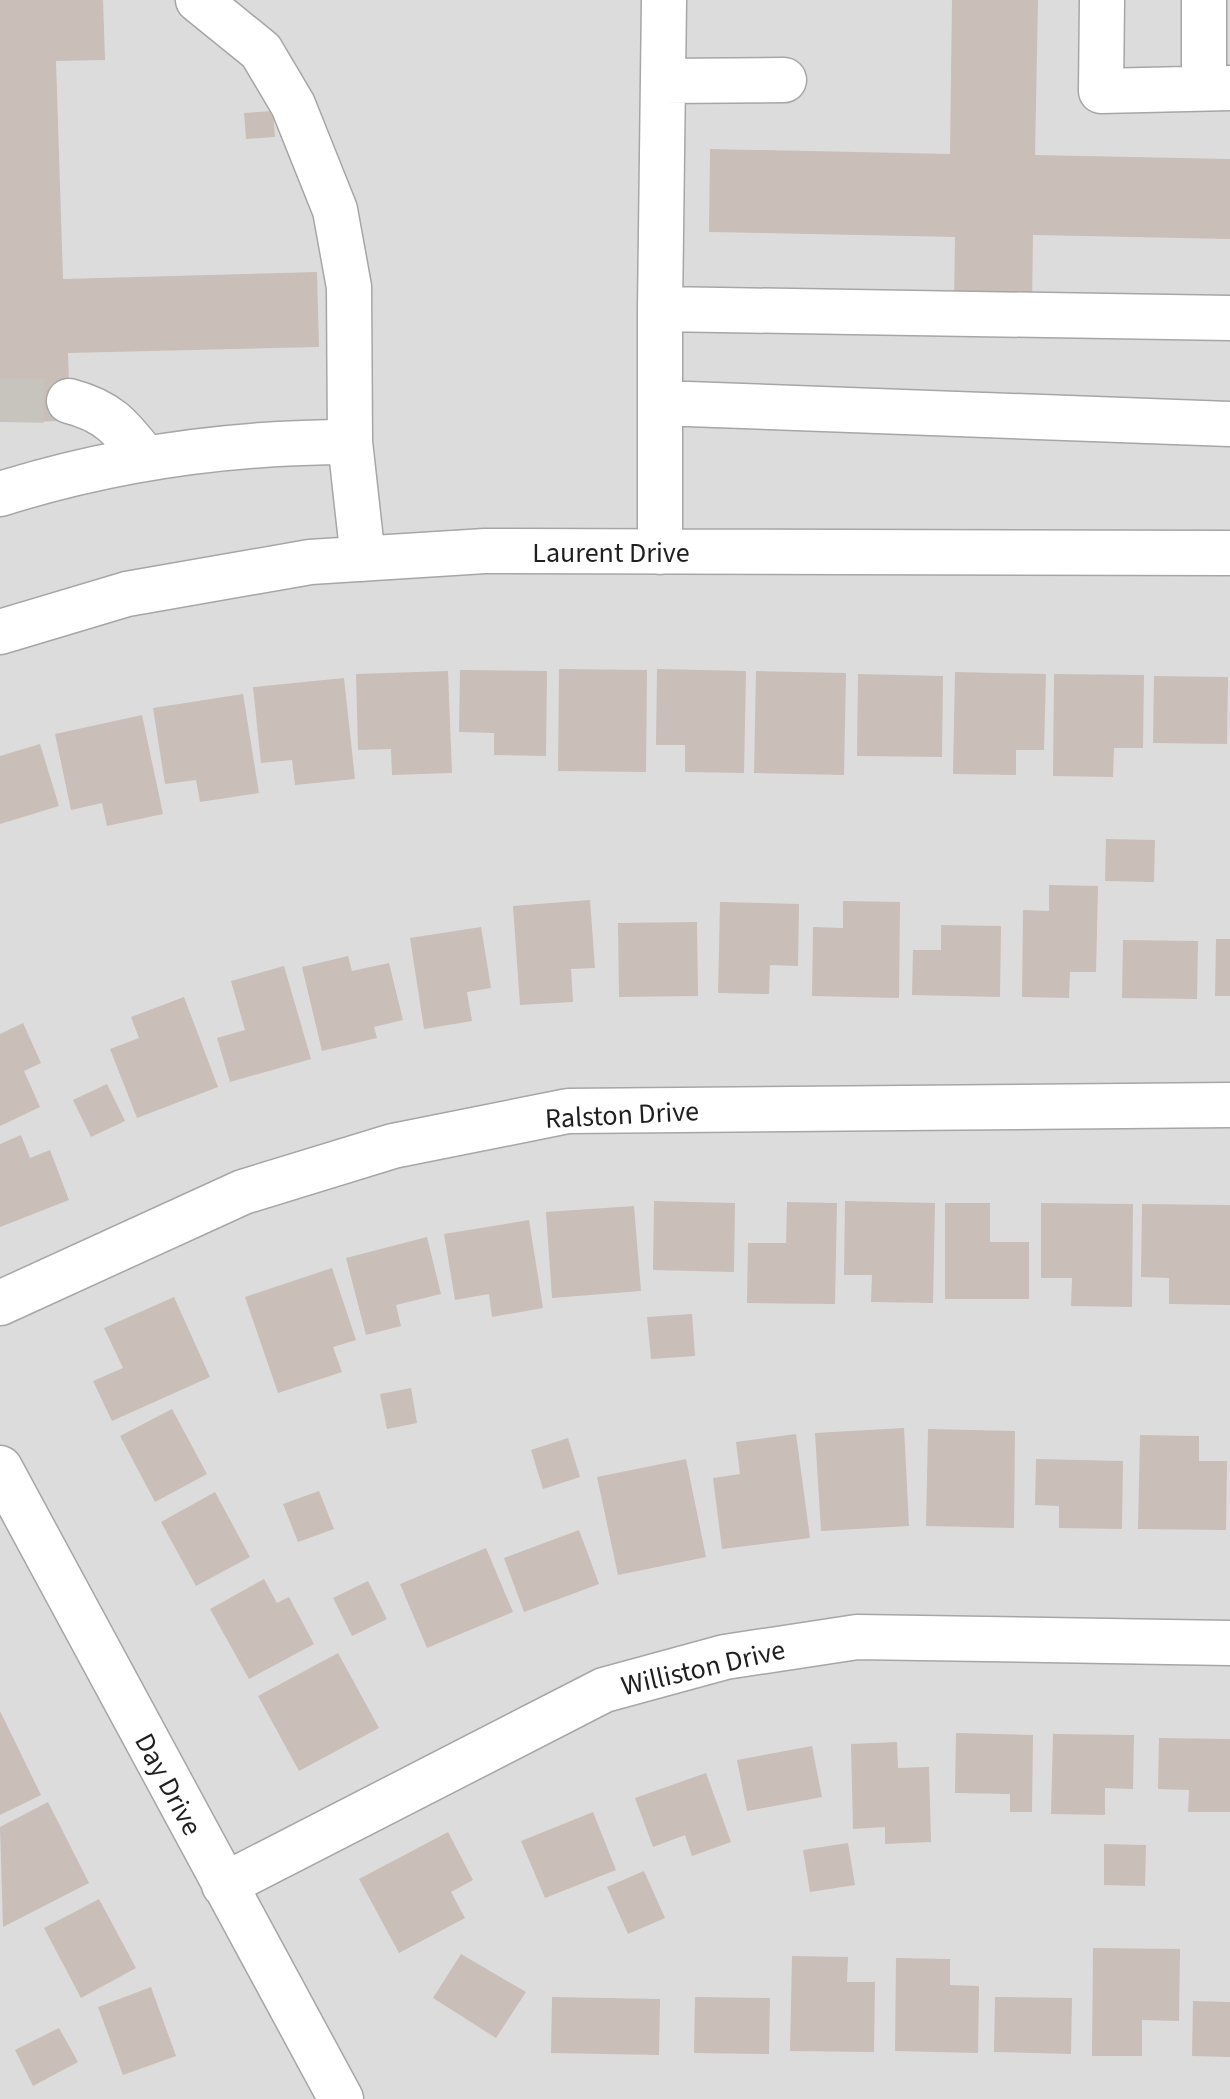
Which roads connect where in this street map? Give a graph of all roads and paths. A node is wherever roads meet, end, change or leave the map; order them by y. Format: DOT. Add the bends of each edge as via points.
graph roads {
  1 [pos="198,0"];
  2 [pos="664,0"];
  3 [pos="1102,0"];
  4 [pos="1204,0"];
  5 [pos="784,80"];
  6 [pos="663,81"];
  7 [pos="1217,88"];
  8 [pos="660,309"];
  9 [pos="1230,318"];
  10 [pos="69,401"];
  11 [pos="660,403"];
  12 [pos="1230,424"];
  13 [pos="350,442"];
  14 [pos="145,458"];
  15 [pos="0,494"];
  16 [pos="660,552"];
  17 [pos="1230,553"];
  18 [pos="363,559"];
  19 [pos="0,632"];
  20 [pos="1230,1105"];
  21 [pos="0,1303"];
  22 [pos="0,1468"];
  23 [pos="1230,1643"];
  24 [pos="224,1885"];
  25 [pos="341,2099"];
  1 -- 13 [label="street" via="261,51 293,105 335,210 349,287"];
  2 -- 6 [label="street"];
  3 -- 7 [label="street" via="1101,91"];
  4 -- 7 [label="street"];
  5 -- 6 [label="street"];
  6 -- 8 [label="street"];
  8 -- 9 [label="street"];
  8 -- 11 [label="street"];
  10 -- 14 [label="street" via="95,407 122,428"];
  11 -- 12 [label="street"];
  11 -- 16 [label="street"];
  13 -- 14 [label="street" via="290,442"];
  13 -- 18 [label="street"];
  14 -- 15 [label="street" via="67,473"];
  16 -- 17 [label="street, Laurent Drive"];
  16 -- 18 [label="street, Laurent Drive" via="485,551"];
  18 -- 19 [label="street, Laurent Drive" via="310,562 127,594"];
  20 -- 21 [label="street, Ralston Drive" via="568,1111 393,1146 243,1192"];
  22 -- 24 [label="street, Day Drive"];
  23 -- 24 [label="street, Williston Drive" via="857,1637 725,1657 604,1690"];
  24 -- 25 [label="street, Day Drive"];
}
